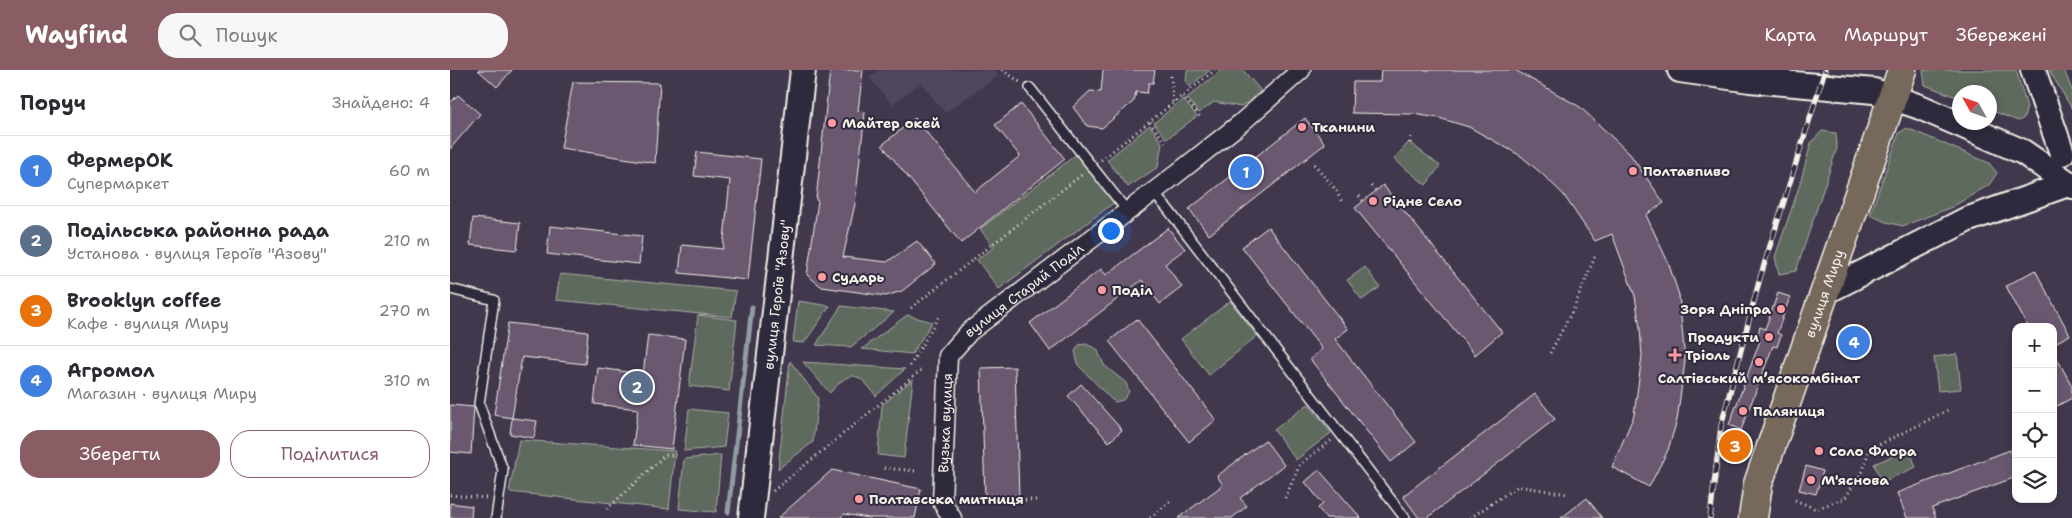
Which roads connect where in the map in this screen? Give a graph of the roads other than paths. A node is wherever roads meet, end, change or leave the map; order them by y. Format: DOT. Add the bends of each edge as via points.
graph roads {
  1 [pos="803,70"];
  2 [pos="1300,70"];
  3 [pos="1680,70"];
  4 [pos="1902,70"];
  5 [pos="2033,70"];
  6 [pos="1751,75"];
  7 [pos="1030,88"];
  8 [pos="1893,97"];
  9 [pos="2023,152"];
  10 [pos="2067,153"];
  11 [pos="2070,185"];
  12 [pos="1152,193"];
  13 [pos="1128,212"];
  14 [pos="450,289"];
  15 [pos="1825,292"];
  16 [pos="948,356"];
  17 [pos="496,518"];
  18 [pos="751,518"];
  19 [pos="952,518"];
  20 [pos="1405,518"];
  21 [pos="1752,518"];
  1 -- 18 [label="main road, вулиця Героїв \"Азову\""];
  2 -- 12 [label="street, вулиця Старий Поділ"];
  3 -- 6 [label="main road"];
  4 -- 8 [label="main road, вулиця Миру"];
  5 -- 10 [label="main road"];
  6 -- 8 [label="main road" via="1874,91"];
  7 -- 13 [label="lane"];
  8 -- 9 [label="main road"];
  8 -- 15 [label="main road, вулиця Миру"];
  9 -- 10 [label="main road"];
  9 -- 11 [label="main road"];
  11 -- 15 [label="main road" via="1966,220"];
  12 -- 13 [label="street, вулиця Старий Поділ"];
  12 -- 20 [label="lane" via="1167,208"];
  13 -- 16 [label="street, вулиця Старий Поділ" via="969,332"];
  14 -- 17 [label="lane" via="494,300 479,404 503,470"];
  15 -- 21 [label="main road, вулиця Миру" via="1758,484"];
  16 -- 19 [label="street, Вузька вулиця" via="942,502"];
}
